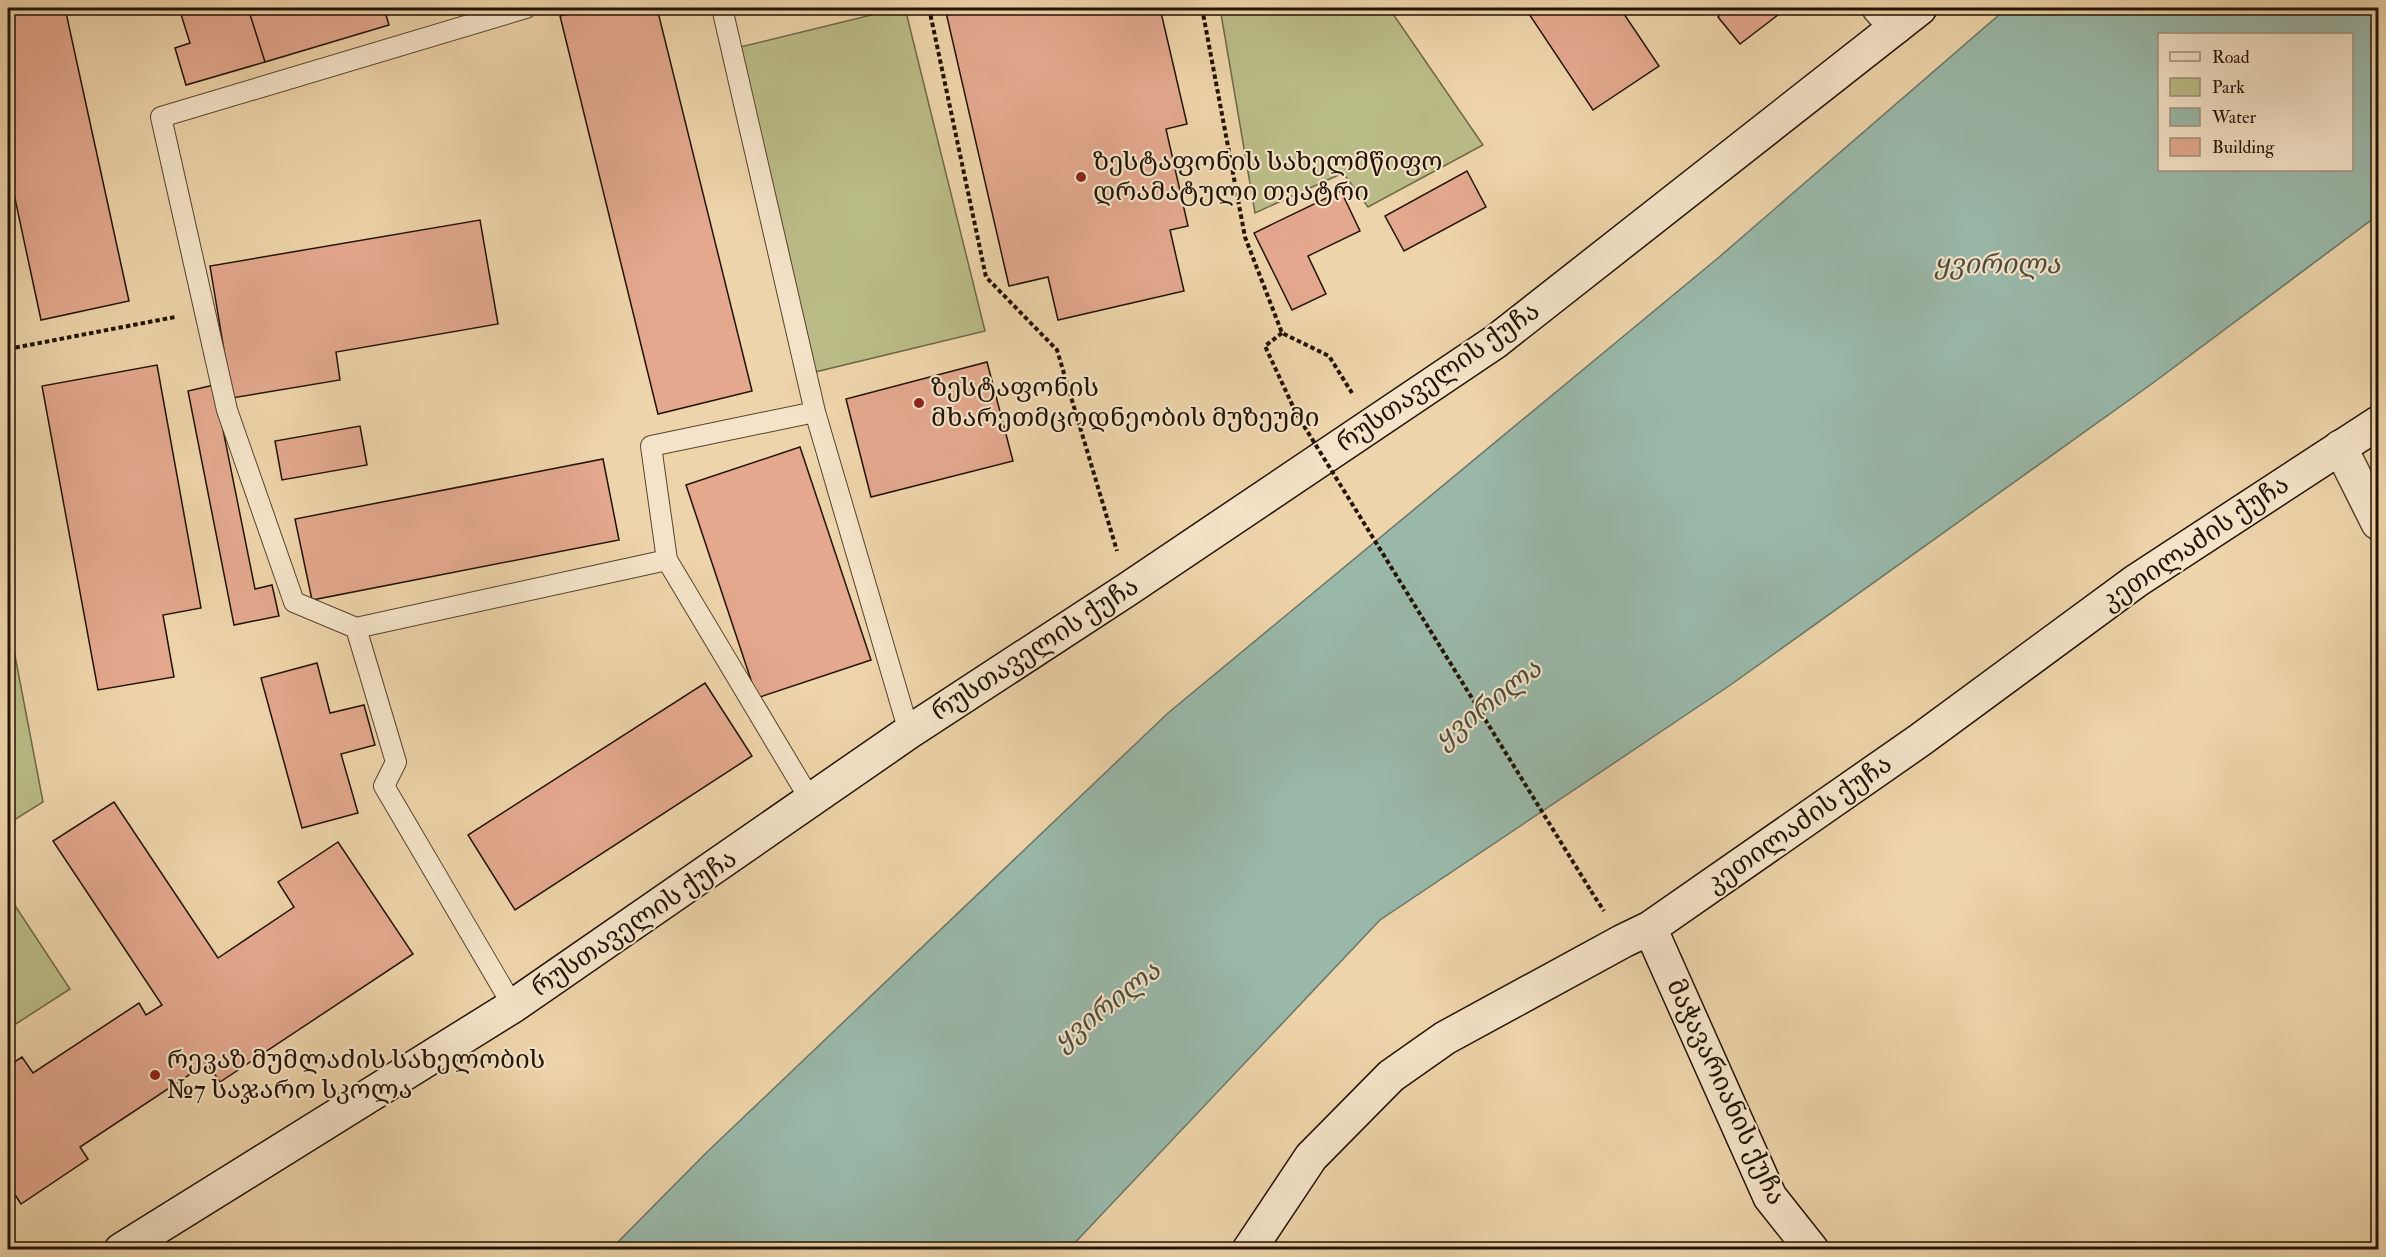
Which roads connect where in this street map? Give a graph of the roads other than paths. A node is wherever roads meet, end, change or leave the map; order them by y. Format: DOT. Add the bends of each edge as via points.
graph roads {
  1 [pos="526,8"];
  2 [pos="722,8"];
  3 [pos="1898,14"];
  4 [pos="815,412"];
  5 [pos="2379,423"];
  6 [pos="2340,447"];
  7 [pos="2379,523"];
  8 [pos="667,560"];
  9 [pos="356,628"];
  10 [pos="909,732"];
  11 [pos="811,801"];
  12 [pos="1650,928"];
  13 [pos="513,1006"];
  14 [pos="122,1250"];
  15 [pos="1248,1250"];
  16 [pos="1812,1250"];
  1 -- 9 [label="lane" via="161,117 227,410 294,602"];
  2 -- 4 [label="lane"];
  3 -- 10 [label="street, რუსთაველის ქუჩა" via="1495,342"];
  4 -- 8 [label="lane" via="651,446"];
  4 -- 10 [label="lane"];
  5 -- 6 [label="street, კეთილაძის ქუჩა"];
  6 -- 7 [label="street"];
  6 -- 12 [label="street, კეთილაძის ქუჩა" via="2136,580 1920,740"];
  8 -- 9 [label="lane"];
  8 -- 11 [label="lane"];
  9 -- 13 [label="lane" via="396,762 384,786"];
  10 -- 11 [label="street, რუსთაველის ქუჩა"];
  11 -- 13 [label="street, რუსთაველის ქუჩა"];
  12 -- 15 [label="street, კეთილაძის ქუჩა" via="1444,1038 1391,1076 1311,1157"];
  12 -- 16 [label="street, მაჭავარიანის ქუჩა" via="1770,1197"];
  13 -- 14 [label="street, რუსთაველის ქუჩა"];
}
